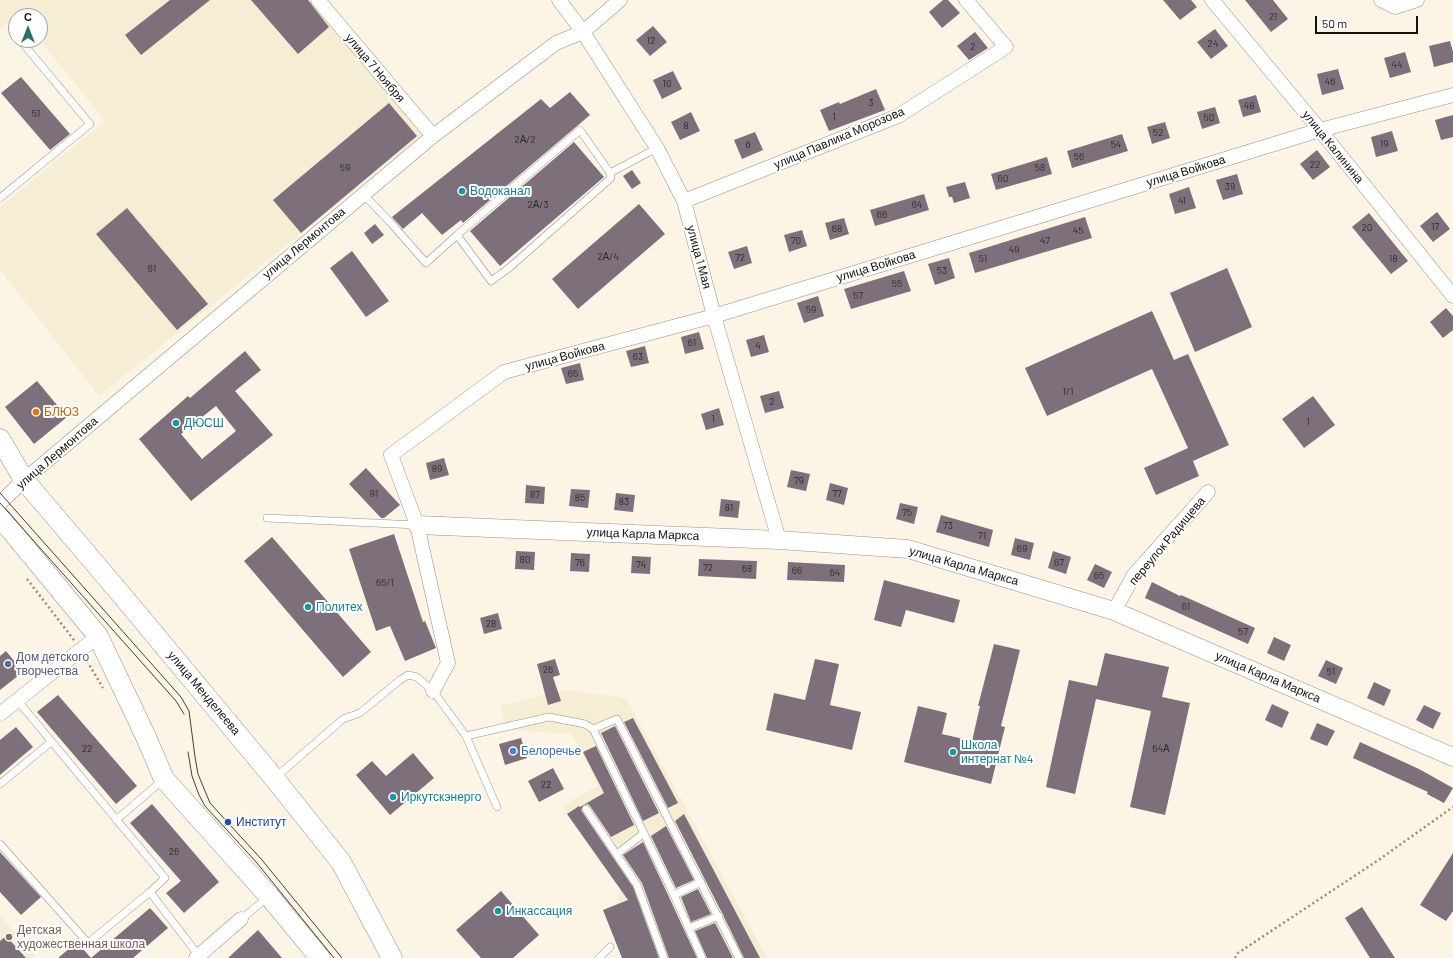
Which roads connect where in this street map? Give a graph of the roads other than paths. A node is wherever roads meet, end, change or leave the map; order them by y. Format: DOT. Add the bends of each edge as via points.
graph roads {
  1 [pos="318,0"];
  2 [pos="559,0"];
  3 [pos="620,0"];
  4 [pos="966,0"];
  5 [pos="1212,0"];
  6 [pos="1381,0"];
  7 [pos="1417,0"];
  8 [pos="583,32"];
  9 [pos="27,48"];
  10 [pos="1453,95"];
  11 [pos="1320,130"];
  12 [pos="433,136"];
  13 [pos="657,148"];
  14 [pos="610,173"];
  15 [pos="363,194"];
  16 [pos="0,198"];
  17 [pos="684,201"];
  18 [pos="457,234"];
  19 [pos="1453,296"];
  20 [pos="714,316"];
  21 [pos="0,439"];
  22 [pos="24,480"];
  23 [pos="1208,492"];
  24 [pos="0,503"];
  25 [pos="0,517"];
  26 [pos="267,518"];
  27 [pos="418,525"];
  28 [pos="779,540"];
  29 [pos="1114,611"];
  30 [pos="98,636"];
  31 [pos="433,691"];
  32 [pos="17,700"];
  33 [pos="0,714"];
  34 [pos="593,729"];
  35 [pos="466,736"];
  36 [pos="51,742"];
  37 [pos="1451,753"];
  38 [pos="274,778"];
  39 [pos="164,779"];
  40 [pos="0,784"];
  41 [pos="498,807"];
  42 [pos="586,809"];
  43 [pos="116,820"];
  44 [pos="644,833"];
  45 [pos="0,844"];
  46 [pos="617,854"];
  47 [pos="701,882"];
  48 [pos="150,892"];
  49 [pos="674,895"];
  50 [pos="269,896"];
  51 [pos="719,916"];
  52 [pos="241,919"];
  53 [pos="689,928"];
  54 [pos="610,948"];
  55 [pos="199,958"];
  56 [pos="320,958"];
  57 [pos="392,958"];
  58 [pos="599,958"];
  59 [pos="664,958"];
  60 [pos="702,958"];
  61 [pos="739,958"];
  1 -- 12 [label="street, улица 7 Ноября"];
  2 -- 8 [label="street, улица 1 Мая"];
  3 -- 8 [label="street, улица Лермонтова"];
  4 -- 17 [label="street, улица Павлика Морозова" via="1006,47 898,116"];
  5 -- 11 [label="street, улица Калинина"];
  6 -- 7 [label="street" via="1395,7"];
  8 -- 12 [label="street, улица Лермонтова" via="556,43"];
  8 -- 13 [label="street, улица 1 Мая"];
  9 -- 16 [label="lane" via="90,124"];
  10 -- 11 [label="street, улица Войкова"];
  11 -- 19 [label="street, улица Калинина"];
  11 -- 20 [label="street, улица Войкова"];
  12 -- 15 [label="street, улица Лермонтова"];
  13 -- 14 [label="lane"];
  13 -- 17 [label="street, улица 1 Мая"];
  14 -- 18 [label="lane" via="580,130"];
  14 -- 18 [label="lane" via="611,178 491,281"];
  15 -- 18 [label="lane" via="426,263"];
  15 -- 22 [label="street, улица Лермонтова"];
  17 -- 20 [label="street, улица 1 Мая"];
  20 -- 27 [label="street, улица Войкова" via="504,372 391,456"];
  20 -- 28 [label="street, улица 1 Мая"];
  21 -- 22 [label="main road, улица Менделеева"];
  22 -- 24 [label="street, улица Лермонтова"];
  22 -- 38 [label="main road, улица Менделеева"];
  23 -- 29 [label="street, переулок Радищева" via="1134,575"];
  25 -- 30 [label="main road"];
  26 -- 27 [label="lane"];
  27 -- 28 [label="street, улица Карла Маркса"];
  27 -- 31 [label="street" via="448,663"];
  28 -- 29 [label="street, улица Карла Маркса" via="908,549"];
  29 -- 37 [label="street, улица Карла Маркса"];
  30 -- 32 [label="street"];
  30 -- 39 [label="main road"];
  31 -- 35 [label="lane"];
  31 -- 38 [label="lane" via="417,677 408,675 360,713 343,718"];
  32 -- 33 [label="street"];
  32 -- 36 [label="lane"];
  34 -- 35 [label="lane" via="585,724 549,717"];
  34 -- 44 [label="lane"];
  34 -- 47 [label="lane" via="617,718"];
  35 -- 41 [label="lane"];
  36 -- 40 [label="lane"];
  36 -- 43 [label="lane"];
  38 -- 57 [label="main road, улица Менделеева" via="341,862"];
  39 -- 43 [label="lane"];
  39 -- 50 [label="main road"];
  42 -- 46 [label="lane"];
  43 -- 48 [label="lane" via="165,878"];
  44 -- 46 [label="lane"];
  44 -- 49 [label="lane"];
  45 -- 48 [label="lane" via="88,943"];
  46 -- 59 [label="lane" via="637,885"];
  47 -- 49 [label="lane"];
  47 -- 51 [label="lane"];
  48 -- 55 [label="lane"];
  49 -- 53 [label="lane"];
  50 -- 52 [label="lane"];
  50 -- 56 [label="main road"];
  51 -- 53 [label="lane"];
  51 -- 61 [label="lane"];
  52 -- 55 [label="street"];
  53 -- 60 [label="lane"];
  54 -- 58 [label="lane"];
}
